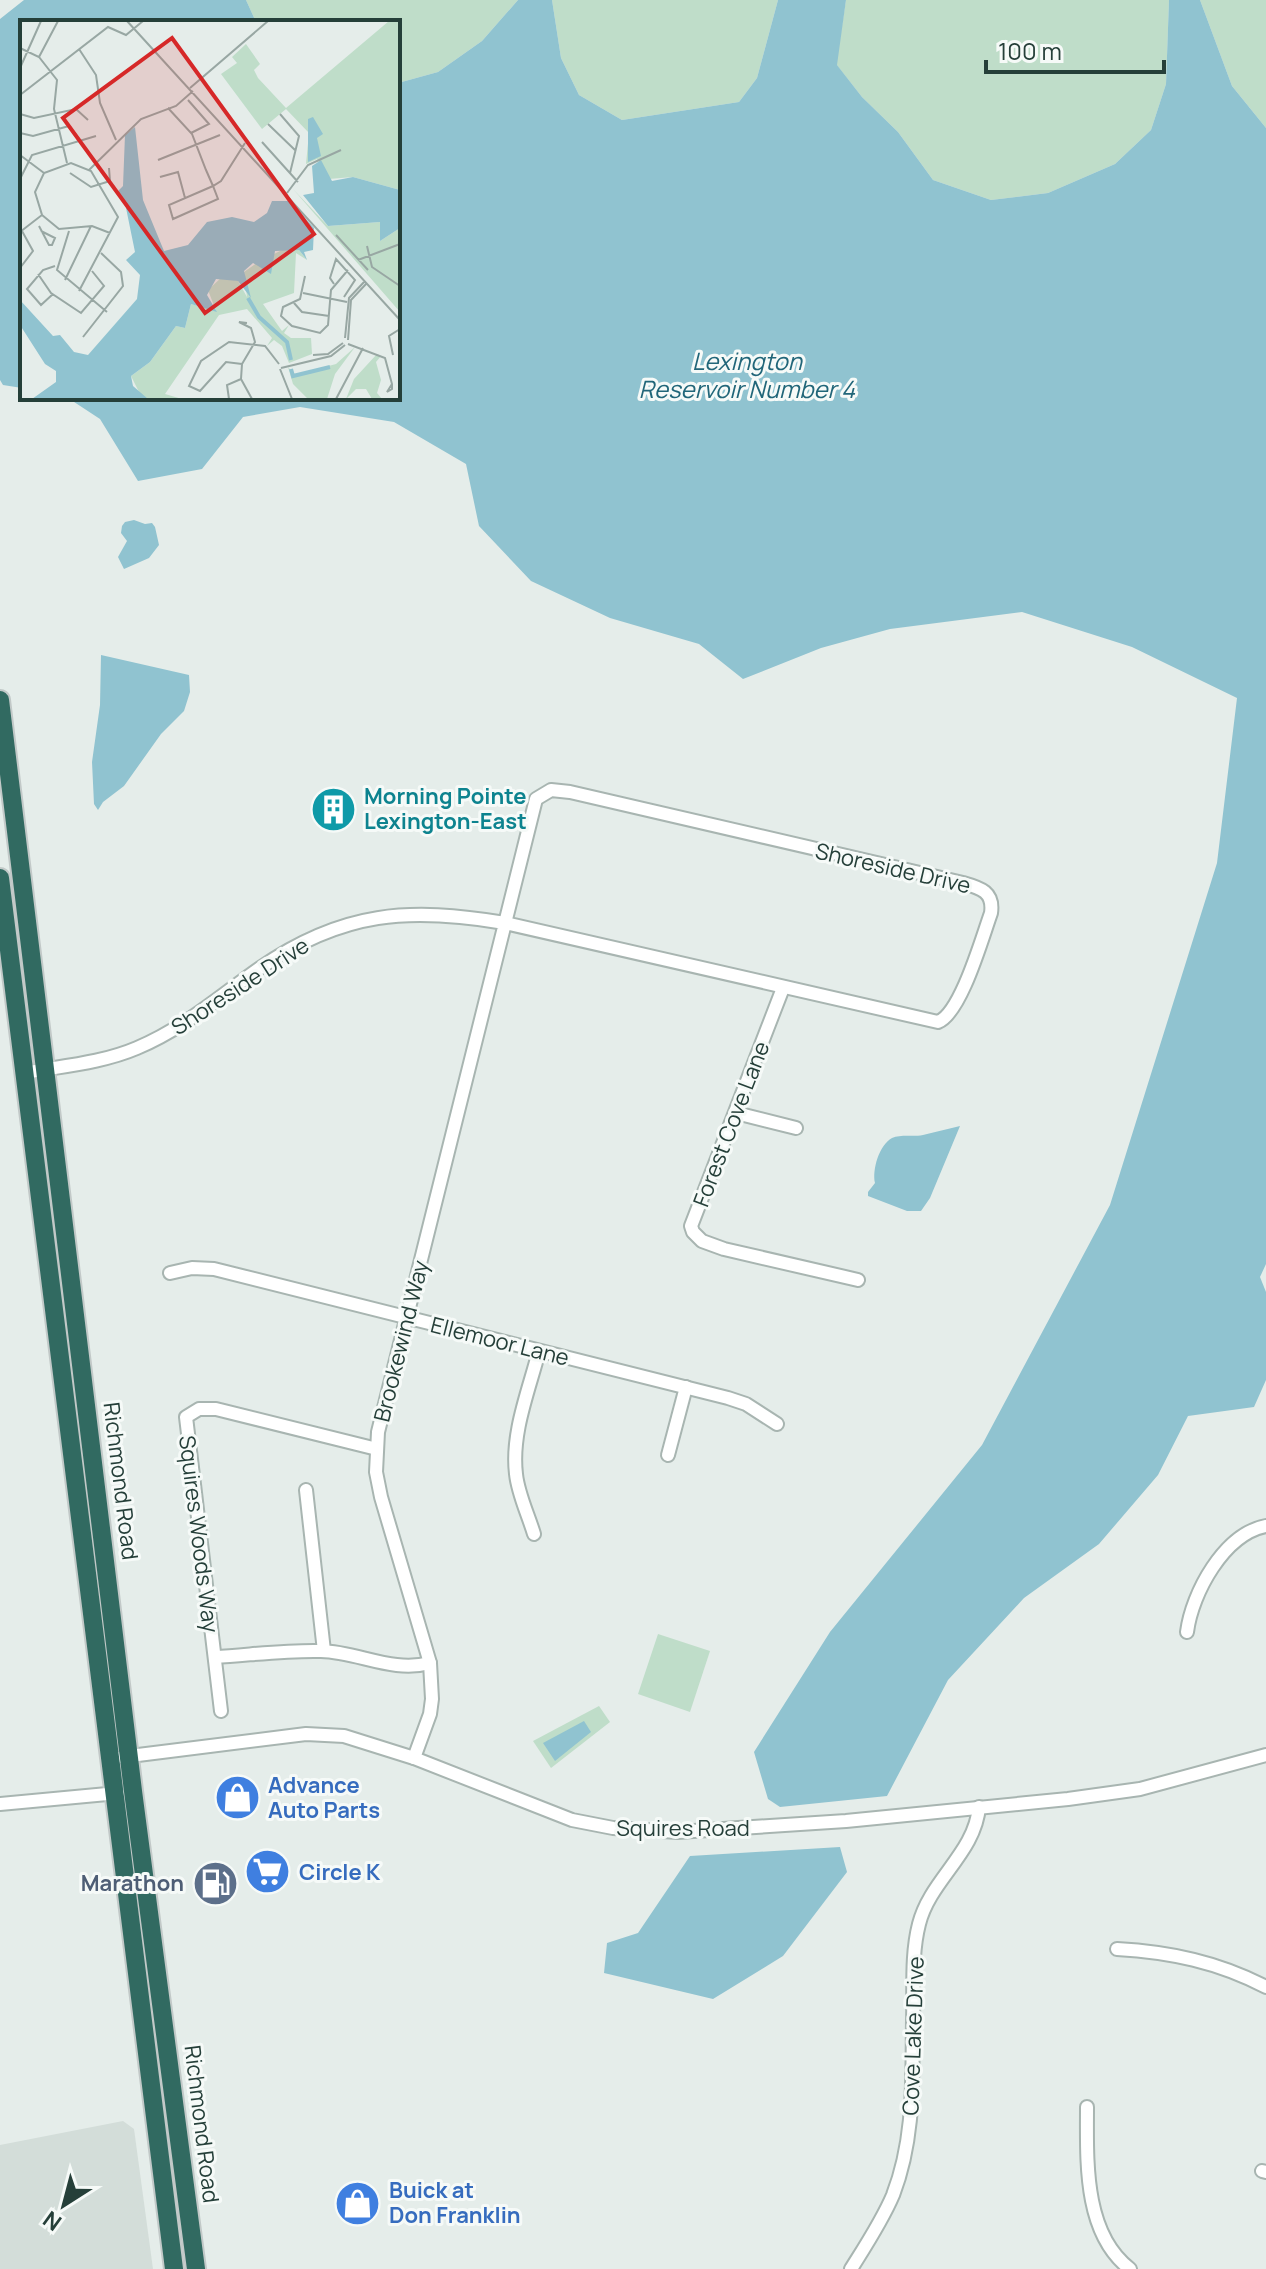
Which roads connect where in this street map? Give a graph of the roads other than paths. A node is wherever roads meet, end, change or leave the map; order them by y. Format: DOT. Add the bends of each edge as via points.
graph roads {
  1 [pos="0,700"];
  2 [pos="0,878"];
  3 [pos="505,923"];
  4 [pos="783,988"];
  5 [pos="44,1069"];
  6 [pos="24,1073"];
  7 [pos="736,1113"];
  8 [pos="796,1128"];
  9 [pos="170,1273"];
  10 [pos="858,1280"];
  11 [pos="406,1317"];
  12 [pos="539,1351"];
  13 [pos="686,1387"];
  14 [pos="777,1424"];
  15 [pos="377,1449"];
  16 [pos="668,1455"];
  17 [pos="306,1490"];
  18 [pos="1266,1526"];
  19 [pos="534,1534"];
  20 [pos="1187,1632"];
  21 [pos="324,1651"];
  22 [pos="215,1657"];
  23 [pos="430,1663"];
  24 [pos="221,1711"];
  25 [pos="1266,1755"];
  26 [pos="120,1757"];
  27 [pos="414,1758"];
  28 [pos="124,1792"];
  29 [pos="0,1804"];
  30 [pos="979,1807"];
  31 [pos="1117,1949"];
  32 [pos="1266,1987"];
  33 [pos="1087,2107"];
  34 [pos="174,2269"];
  35 [pos="196,2269"];
  36 [pos="851,2269"];
  37 [pos="1130,2269"];
  1 -- 5 [label="highway, Richmond Road"];
  2 -- 6 [label="highway, Richmond Road"];
  3 -- 4 [label="street, Shoreside Drive"];
  3 -- 4 [label="street, Shoreside Drive" via="536,799 551,790 963,883 980,888 992,900 957,1001 942,1021"];
  3 -- 5 [label="street, Shoreside Drive" via="425,913 347,925 278,956 159,1038 116,1055"];
  3 -- 11 [label="street, Brookewind Way"];
  4 -- 7 [label="street, Forest Cove Lane"];
  5 -- 6 [label="street, Shoreside Drive"];
  5 -- 26 [label="highway, Richmond Road"];
  6 -- 26 [label="highway, Richmond Road"];
  7 -- 8 [label="street"];
  7 -- 10 [label="street, Forest Cove Lane" via="693,1232 724,1249"];
  9 -- 11 [label="street, Ellemoor Lane" via="214,1269"];
  11 -- 12 [label="street, Ellemoor Lane"];
  11 -- 15 [label="street, Brookewind Way"];
  12 -- 13 [label="street, Ellemoor Lane"];
  12 -- 19 [label="street" via="515,1462"];
  13 -- 14 [label="street, Ellemoor Lane" via="746,1404"];
  13 -- 16 [label="street"];
  15 -- 22 [label="street, Squires Woods Way" via="216,1409 192,1411 186,1417"];
  15 -- 23 [label="street, Brookewind Way" via="381,1497"];
  17 -- 21 [label="street"];
  18 -- 20 [label="street" via="1245,1532 1230,1545 1195,1599"];
  21 -- 22 [label="street, Squires Woods Way"];
  21 -- 23 [label="street, Squires Woods Way" via="396,1667"];
  22 -- 24 [label="street, Squires Woods Way"];
  23 -- 27 [label="street, Brookewind Way" via="430,1714"];
  25 -- 30 [label="street, Squires Road" via="1140,1789"];
  26 -- 27 [label="street, Squires Road" via="325,1734"];
  26 -- 28 [label="highway, Richmond Road"];
  27 -- 30 [label="street, Squires Road" via="572,1820 641,1831 753,1829"];
  28 -- 29 [label="street"];
  28 -- 34 [label="highway, Richmond Road"];
  28 -- 35 [label="highway, Richmond Road"];
  30 -- 36 [label="street, Cove Lake Drive" via="971,1837 931,1894 919,1923 906,2150 886,2210"];
  31 -- 32 [label="street" via="1201,1961"];
  33 -- 37 [label="street" via="1087,2170 1100,2229 1117,2259"];
}
